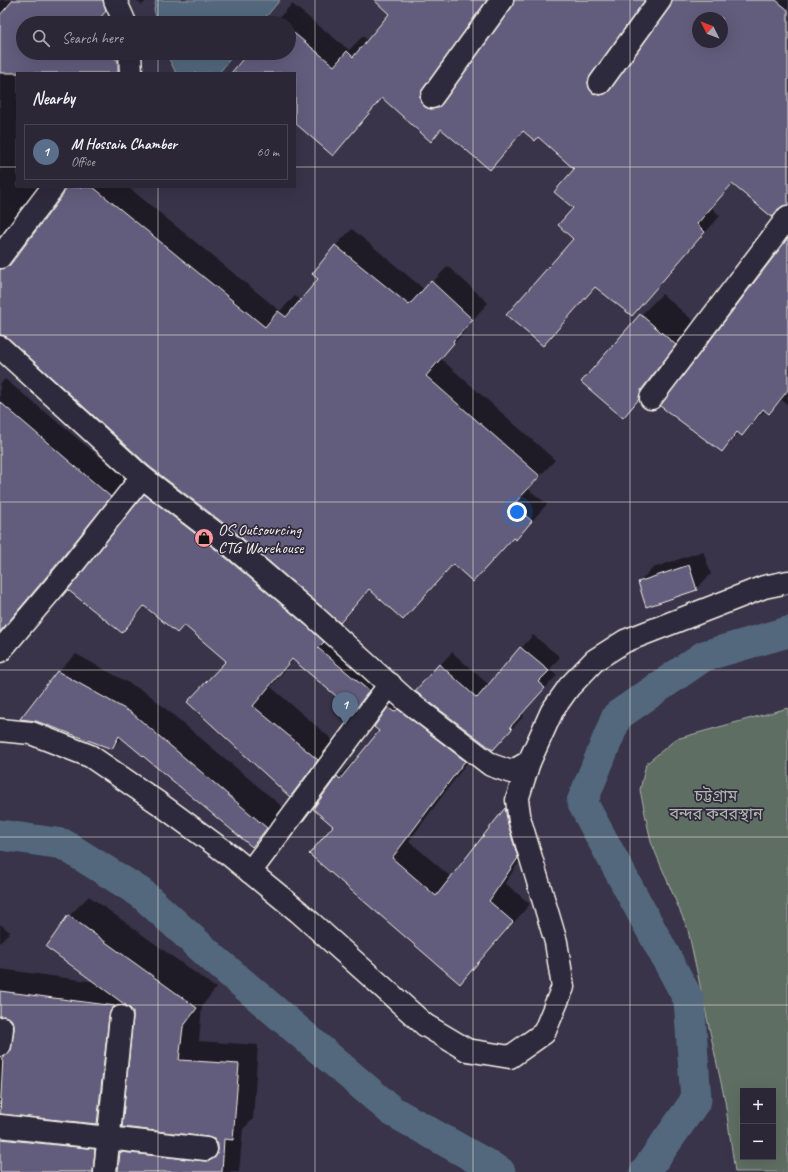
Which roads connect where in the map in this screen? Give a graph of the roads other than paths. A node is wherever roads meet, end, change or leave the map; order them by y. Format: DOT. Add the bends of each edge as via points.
graph roads {
  1 [pos="115,0"];
  2 [pos="502,0"];
  3 [pos="660,0"];
  4 [pos="122,16"];
  5 [pos="130,60"];
  6 [pos="131,72"];
  7 [pos="600,84"];
  8 [pos="432,97"];
  9 [pos="52,188"];
  10 [pos="788,217"];
  11 [pos="0,257"];
  12 [pos="0,347"];
  13 [pos="651,398"];
  14 [pos="142,477"];
  15 [pos="788,582"];
  16 [pos="0,651"];
  17 [pos="390,684"];
  18 [pos="0,730"];
  19 [pos="528,762"];
  20 [pos="250,872"];
  21 [pos="121,1017"];
  22 [pos="0,1126"];
  23 [pos="108,1137"];
  24 [pos="206,1149"];
  25 [pos="105,1172"];
  1 -- 4 [label="street"];
  2 -- 8 [label="street"];
  3 -- 7 [label="street"];
  5 -- 6 [label="street"];
  9 -- 11 [label="street"];
  10 -- 13 [label="street"];
  12 -- 14 [label="street"];
  14 -- 16 [label="street"];
  14 -- 17 [label="street" via="227,542"];
  15 -- 19 [label="street" via="764,587 666,624 625,641 595,660 569,687 552,711"];
  17 -- 19 [label="street" via="406,700 491,765 511,772"];
  17 -- 20 [label="street"];
  18 -- 20 [label="street" via="31,733 90,756 160,804"];
  19 -- 20 [label="street" via="516,800 556,942 563,987 544,1033 510,1057 467,1050 425,1024"];
  21 -- 23 [label="street"];
  22 -- 23 [label="street"];
  23 -- 24 [label="street"];
  23 -- 25 [label="street"];
}
